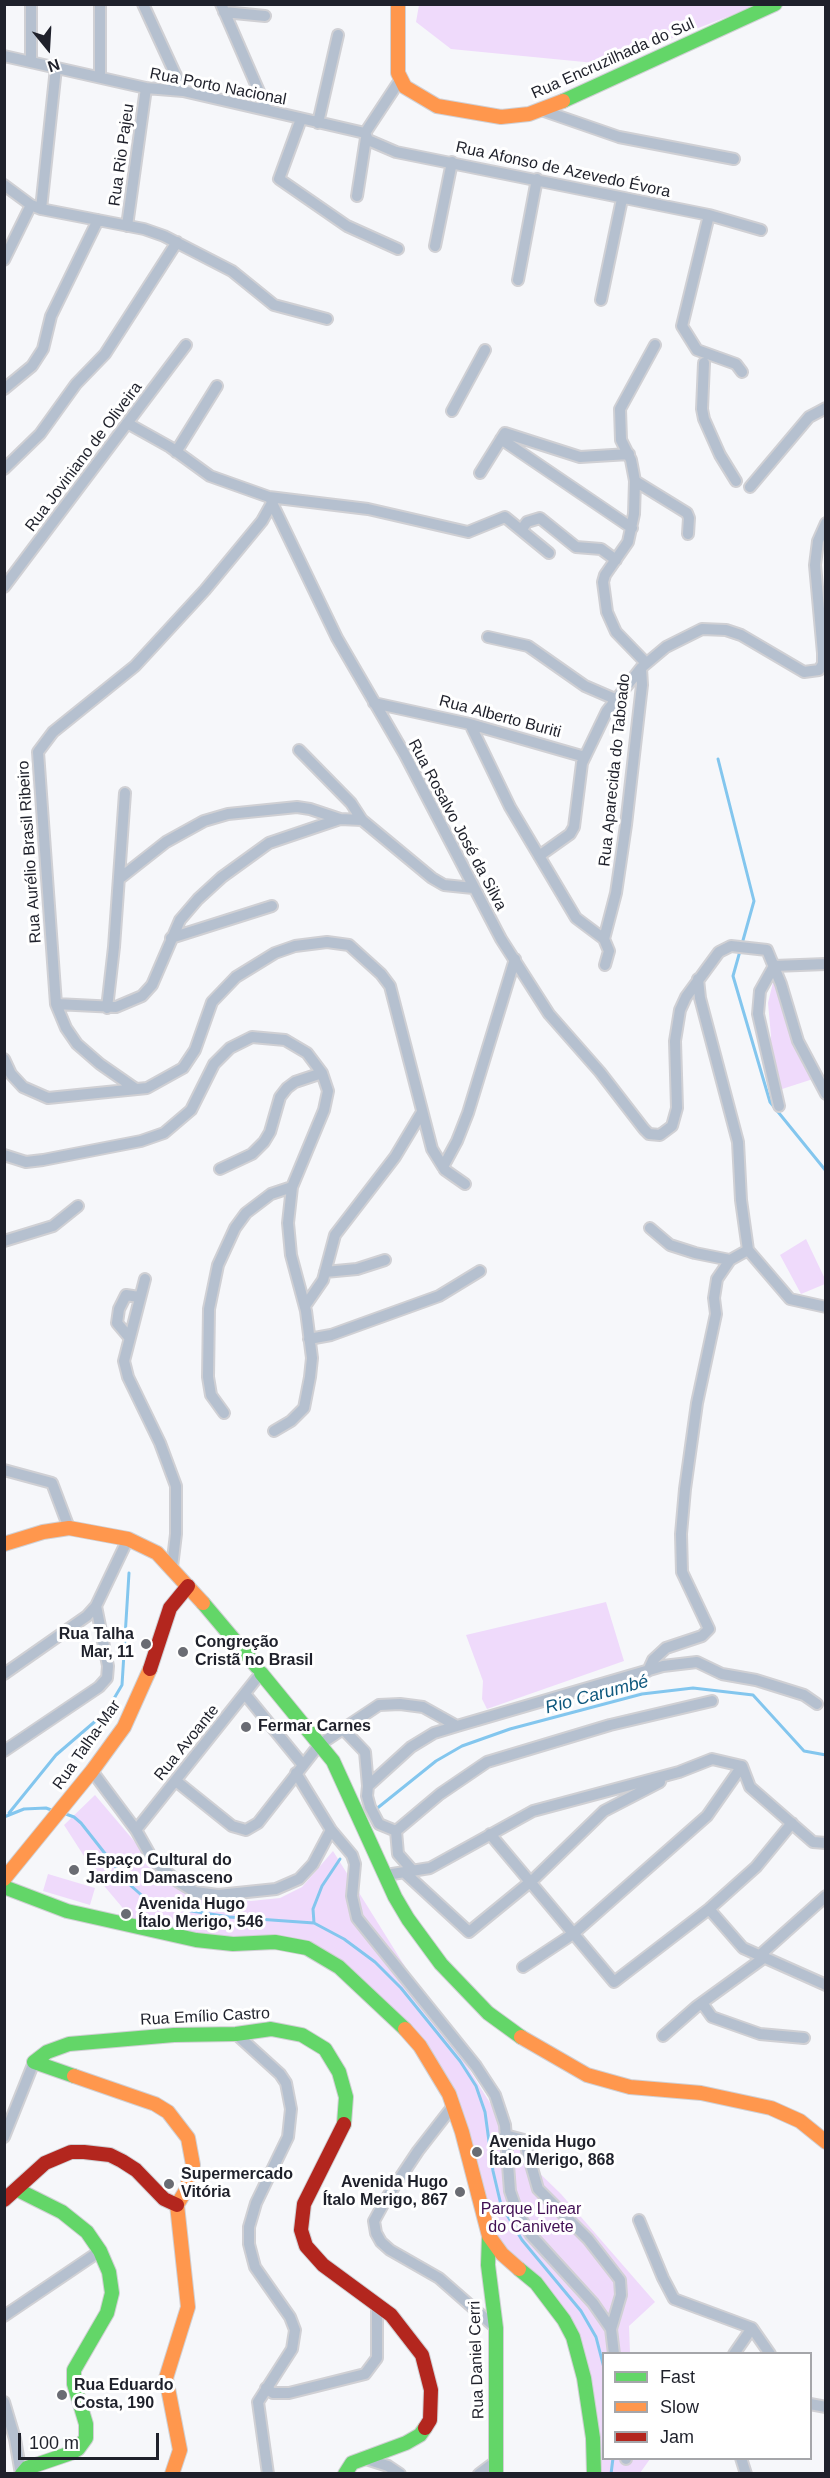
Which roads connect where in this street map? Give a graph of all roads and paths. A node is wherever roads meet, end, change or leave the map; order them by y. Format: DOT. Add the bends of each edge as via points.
graph roads {
  1 [pos="31,4"];
  2 [pos="100,4"];
  3 [pos="143,4"];
  4 [pos="398,4"];
  5 [pos="775,4"];
  6 [pos="223,8"];
  7 [pos="265,16"];
  8 [pos="338,35"];
  9 [pos="4,56"];
  10 [pos="31,62"];
  11 [pos="56,68"];
  12 [pos="100,77"];
  13 [pos="400,81"];
  14 [pos="146,88"];
  15 [pos="183,92"];
  16 [pos="267,110"];
  17 [pos="541,110"];
  18 [pos="301,119"];
  19 [pos="318,123"];
  20 [pos="365,136"];
  21 [pos="734,159"];
  22 [pos="452,162"];
  23 [pos="537,179"];
  24 [pos="4,185"];
  25 [pos="357,196"];
  26 [pos="622,199"];
  27 [pos="36,207"];
  28 [pos="709,215"];
  29 [pos="98,220"];
  30 [pos="127,226"];
  31 [pos="760,230"];
  32 [pos="177,242"];
  33 [pos="435,246"];
  34 [pos="398,249"];
  35 [pos="4,260"];
  36 [pos="518,280"];
  37 [pos="602,300"];
  38 [pos="327,319"];
  39 [pos="186,345"];
  40 [pos="655,345"];
  41 [pos="485,350"];
  42 [pos="704,363"];
  43 [pos="742,372"];
  44 [pos="217,386"];
  45 [pos="4,389"];
  46 [pos="825,408"];
  47 [pos="452,411"];
  48 [pos="127,423"];
  49 [pos="501,440"];
  50 [pos="176,452"];
  51 [pos="629,454"];
  52 [pos="4,469"];
  53 [pos="480,473"];
  54 [pos="635,481"];
  55 [pos="736,481"];
  56 [pos="750,488"];
  57 [pos="271,500"];
  58 [pos="825,523"];
  59 [pos="632,528"];
  60 [pos="522,529"];
  61 [pos="688,534"];
  62 [pos="549,553"];
  63 [pos="616,560"];
  64 [pos="4,587"];
  65 [pos="488,637"];
  66 [pos="643,666"];
  67 [pos="824,667"];
  68 [pos="615,699"];
  69 [pos="374,703"];
  70 [pos="470,724"];
  71 [pos="299,750"];
  72 [pos="585,757"];
  73 [pos="125,793"];
  74 [pos="340,819"];
  75 [pos="362,820"];
  76 [pos="539,856"];
  77 [pos="119,879"];
  78 [pos="473,888"];
  79 [pos="272,906"];
  80 [pos="171,938"];
  81 [pos="604,939"];
  82 [pos="515,959"];
  83 [pos="604,964"];
  84 [pos="825,964"];
  85 [pos="774,966"];
  86 [pos="698,979"];
  87 [pos="56,1004"];
  88 [pos="107,1008"];
  89 [pos="4,1059"];
  90 [pos="323,1076"];
  91 [pos="136,1089"];
  92 [pos="825,1094"];
  93 [pos="779,1106"];
  94 [pos="422,1112"];
  95 [pos="4,1155"];
  96 [pos="443,1167"];
  97 [pos="220,1169"];
  98 [pos="465,1184"];
  99 [pos="292,1187"];
  100 [pos="78,1206"];
  101 [pos="650,1228"];
  102 [pos="4,1241"];
  103 [pos="748,1250"];
  104 [pos="385,1260"];
  105 [pos="730,1260"];
  106 [pos="480,1271"];
  107 [pos="325,1272"];
  108 [pos="145,1279"];
  109 [pos="140,1297"];
  110 [pos="305,1306"];
  111 [pos="825,1307"];
  112 [pos="128,1336"];
  113 [pos="309,1339"];
  114 [pos="224,1413"];
  115 [pos="274,1431"];
  116 [pos="4,1470"];
  117 [pos="69,1528"];
  118 [pos="128,1539"];
  119 [pos="4,1544"];
  120 [pos="172,1567"];
  121 [pos="188,1586"];
  122 [pos="96,1606"];
  123 [pos="259,1670"];
  124 [pos="648,1671"];
  125 [pos="4,1674"];
  126 [pos="245,1694"];
  127 [pos="712,1701"];
  128 [pos="817,1704"];
  129 [pos="457,1726"];
  130 [pos="344,1729"];
  131 [pos="319,1745"];
  132 [pos="4,1751"];
  133 [pos="742,1766"];
  134 [pos="300,1769"];
  135 [pos="92,1771"];
  136 [pos="679,1772"];
  137 [pos="176,1781"];
  138 [pos="368,1786"];
  139 [pos="792,1823"];
  140 [pos="136,1830"];
  141 [pos="331,1832"];
  142 [pos="396,1832"];
  143 [pos="490,1834"];
  144 [pos="825,1843"];
  145 [pos="408,1871"];
  146 [pos="386,1875"];
  147 [pos="4,1879"];
  148 [pos="530,1882"];
  149 [pos="4,1887"];
  150 [pos="825,1896"];
  151 [pos="821,1907"];
  152 [pos="709,1909"];
  153 [pos="573,1934"];
  154 [pos="763,1956"];
  155 [pos="523,1967"];
  156 [pos="825,1985"];
  157 [pos="702,2003"];
  158 [pos="236,2034"];
  159 [pos="663,2036"];
  160 [pos="804,2038"];
  161 [pos="34,2062"];
  162 [pos="453,2106"];
  163 [pos="505,2135"];
  164 [pos="4,2137"];
  165 [pos="825,2142"];
  166 [pos="18,2190"];
  167 [pos="4,2200"];
  168 [pos="177,2205"];
  169 [pos="639,2220"];
  170 [pos="489,2236"];
  171 [pos="100,2251"];
  172 [pos="377,2304"];
  173 [pos="4,2316"];
  174 [pos="496,2328"];
  175 [pos="752,2328"];
  176 [pos="611,2329"];
  177 [pos="614,2352"];
  178 [pos="735,2352"];
  179 [pos="769,2352"];
  180 [pos="266,2388"];
  181 [pos="4,2402"];
  182 [pos="363,2458"];
  183 [pos="496,2468"];
  184 [pos="347,2472"];
  185 [pos="21,2474"];
  186 [pos="172,2474"];
  187 [pos="268,2474"];
  188 [pos="400,2474"];
  189 [pos="479,2474"];
  190 [pos="594,2474"];
  1 -- 10 [label="street"];
  2 -- 12 [label="street"];
  3 -- 15 [label="street"];
  4 -- 13 [label="street"];
  5 -- 17 [label="street, Rua Encruzilhada do Sul"];
  6 -- 7 [label="street"];
  6 -- 16 [label="street"];
  8 -- 19 [label="street"];
  9 -- 10 [label="street, Rua Porto Nacional"];
  10 -- 11 [label="street, Rua Porto Nacional"];
  11 -- 12 [label="street, Rua Porto Nacional"];
  11 -- 27 [label="street"];
  12 -- 14 [label="street, Rua Porto Nacional"];
  13 -- 17 [label="street, Rua Encruzilhada do Sul" via="420,99 467,114 511,117"];
  13 -- 20 [label="street"];
  14 -- 15 [label="street, Rua Porto Nacional"];
  14 -- 30 [label="street, Rua Rio Pajeu"];
  15 -- 16 [label="street, Rua Porto Nacional"];
  16 -- 18 [label="street, Rua Porto Nacional"];
  17 -- 21 [label="street" via="619,137"];
  18 -- 19 [label="street, Rua Porto Nacional"];
  18 -- 34 [label="street" via="279,179 348,226"];
  19 -- 20 [label="street, Rua Porto Nacional"];
  20 -- 22 [label="street, Rua Afonso de Azevedo Évora" via="388,150"];
  20 -- 25 [label="street"];
  22 -- 23 [label="street, Rua Afonso de Azevedo Évora"];
  22 -- 33 [label="street"];
  23 -- 26 [label="street, Rua Afonso de Azevedo Évora"];
  23 -- 36 [label="street"];
  24 -- 27 [label="street"];
  26 -- 28 [label="street, Rua Afonso de Azevedo Évora"];
  26 -- 37 [label="street"];
  27 -- 29 [label="street"];
  27 -- 35 [label="street"];
  28 -- 31 [label="street, Rua Afonso de Azevedo Évora"];
  28 -- 43 [label="street" via="682,326 697,350 736,364"];
  29 -- 30 [label="street"];
  29 -- 45 [label="street" via="51,316 43,349 32,366"];
  30 -- 32 [label="street"];
  32 -- 38 [label="street" via="232,271 274,305"];
  32 -- 52 [label="street" via="115,340 76,384 40,434"];
  39 -- 48 [label="street, Rua Joviniano de Oliveira"];
  40 -- 51 [label="street" via="620,409 621,440"];
  41 -- 47 [label="street"];
  42 -- 55 [label="street" via="704,419"];
  44 -- 50 [label="street"];
  46 -- 56 [label="street" via="809,417"];
  48 -- 50 [label="street"];
  48 -- 64 [label="street, Rua Joviniano de Oliveira"];
  49 -- 51 [label="street" via="505,433 510,434 580,457"];
  49 -- 53 [label="street"];
  49 -- 59 [label="street"];
  50 -- 57 [label="street" via="210,476"];
  51 -- 54 [label="street"];
  54 -- 59 [label="street"];
  54 -- 61 [label="street" via="687,513"];
  57 -- 60 [label="street" via="368,508 468,532 503,517"];
  57 -- 69 [label="street, Rua Rosalvo José da Silva" via="337,638"];
  57 -- 87 [label="street, Rua Aurélio Brasil Ribeiro" via="262,521 206,591 145,656 53,732 38,752"];
  58 -- 67 [label="street, Rua Aparecida do Taboado" via="815,565"];
  59 -- 63 [label="street"];
  60 -- 62 [label="street"];
  60 -- 63 [label="street" via="527,522 540,518 576,547 602,549"];
  63 -- 66 [label="street" via="603,582 607,612 622,640"];
  65 -- 68 [label="street" via="528,646 579,681"];
  66 -- 67 [label="street, Rua Aparecida do Taboado" via="680,638 714,628 741,635 804,672"];
  66 -- 68 [label="street"];
  66 -- 81 [label="street, Rua Aparecida do Taboado" via="626,825 616,893"];
  68 -- 72 [label="street"];
  69 -- 70 [label="street, Rua Alberto Buriti"];
  69 -- 78 [label="street, Rua Rosalvo José da Silva"];
  70 -- 72 [label="street, Rua Alberto Buriti"];
  70 -- 76 [label="street" via="510,807"];
  71 -- 75 [label="street"];
  72 -- 76 [label="street" via="574,827"];
  73 -- 77 [label="street"];
  74 -- 75 [label="street"];
  74 -- 77 [label="street" via="297,807 213,818 166,842"];
  74 -- 80 [label="street" via="280,837 246,858 198,899"];
  75 -- 78 [label="street" via="432,878 456,888"];
  76 -- 81 [label="street" via="576,918"];
  77 -- 88 [label="street"];
  78 -- 82 [label="street, Rua Rosalvo José da Silva"];
  79 -- 80 [label="street"];
  80 -- 88 [label="street" via="147,991 126,1004"];
  81 -- 83 [label="street, Rua Aparecida do Taboado" via="609,951"];
  82 -- 86 [label="street, Rua Rosalvo José da Silva" via="549,1014 644,1129 654,1135 667,1132 675,1119 676,1026 686,997"];
  82 -- 96 [label="street" via="468,1113"];
  84 -- 85 [label="street"];
  85 -- 86 [label="street" via="767,950 739,946 723,949"];
  85 -- 92 [label="street" via="798,1041"];
  85 -- 93 [label="street" via="760,991 758,1014"];
  86 -- 103 [label="street" via="739,1152"];
  87 -- 88 [label="street"];
  87 -- 91 [label="street" via="78,1044"];
  89 -- 91 [label="street" via="18,1083 40,1097"];
  90 -- 95 [label="street" via="297,1045 252,1037 230,1048 214,1064 191,1110 164,1133 44,1160 26,1162"];
  90 -- 97 [label="street" via="295,1082 287,1088 264,1142 252,1154"];
  90 -- 99 [label="street" via="328,1091 326,1102"];
  91 -- 94 [label="street" via="165,1080 183,1068 195,1050 205,1015 222,988 275,953 317,942 349,945 386,979 397,1008"];
  94 -- 96 [label="street" via="432,1149"];
  94 -- 107 [label="street" via="395,1157 335,1234"];
  96 -- 98 [label="street"];
  99 -- 110 [label="street" via="291,1255"];
  99 -- 114 [label="street" via="271,1194 246,1213 218,1265 210,1294 208,1377 211,1395"];
  100 -- 102 [label="street" via="45,1230"];
  101 -- 105 [label="street" via="670,1245"];
  103 -- 105 [label="street"];
  103 -- 111 [label="street" via="790,1299"];
  104 -- 107 [label="street" via="357,1269"];
  105 -- 124 [label="street" via="717,1279 716,1314 688,1459 681,1534 682,1572 709,1629 666,1648"];
  106 -- 113 [label="street" via="439,1296 331,1335"];
  107 -- 110 [label="street"];
  108 -- 109 [label="street"];
  109 -- 112 [label="street"];
  109 -- 112 [label="street" via="126,1295 119,1309 117,1323"];
  110 -- 113 [label="street"];
  112 -- 120 [label="street" via="124,1361 128,1377 176,1486"];
  113 -- 115 [label="street" via="312,1358 308,1399 300,1413"];
  116 -- 117 [label="street" via="52,1483"];
  117 -- 118 [label="street"];
  117 -- 119 [label="street"];
  118 -- 120 [label="street" via="157,1553"];
  118 -- 122 [label="street"];
  120 -- 121 [label="street"];
  121 -- 123 [label="street"];
  121 -- 135 [label="street, Rua Talha-Mar" via="170,1608 132,1711"];
  122 -- 125 [label="street" via="61,1636"];
  122 -- 132 [label="street" via="107,1658 107,1678"];
  123 -- 126 [label="street, Rua Avoante"];
  123 -- 131 [label="street"];
  124 -- 128 [label="street" via="697,1662 722,1674 804,1695"];
  124 -- 129 [label="street"];
  126 -- 134 [label="street"];
  126 -- 137 [label="street, Rua Avoante"];
  127 -- 142 [label="street" via="610,1725 487,1762 440,1794"];
  129 -- 130 [label="street" via="423,1707 400,1704 379,1706"];
  129 -- 138 [label="street" via="434,1732 411,1747"];
  130 -- 131 [label="street"];
  130 -- 138 [label="street" via="364,1752"];
  131 -- 134 [label="street"];
  131 -- 146 [label="street" via="333,1761"];
  133 -- 136 [label="street" via="712,1759"];
  133 -- 139 [label="street" via="750,1787"];
  133 -- 153 [label="street" via="707,1816"];
  134 -- 137 [label="street" via="258,1823 246,1830 232,1826"];
  134 -- 141 [label="street"];
  135 -- 140 [label="street"];
  135 -- 147 [label="street, Rua Talha-Mar"];
  136 -- 143 [label="street" via="533,1812"];
  136 -- 148 [label="street" via="604,1811"];
  137 -- 140 [label="street, Rua Avoante"];
  138 -- 142 [label="street" via="366,1796 379,1824"];
  139 -- 144 [label="street" via="813,1842"];
  139 -- 152 [label="street" via="756,1867"];
  140 -- 141 [label="street" via="153,1860 177,1881 200,1894 218,1895 262,1892 299,1879 313,1864"];
  141 -- 163 [label="street" via="355,1864 352,1896 357,1918 476,2066 503,2114"];
  142 -- 145 [label="street" via="398,1854"];
  143 -- 145 [label="street" via="430,1868"];
  143 -- 148 [label="street"];
  145 -- 146 [label="street"];
  145 -- 148 [label="street" via="469,1932"];
  146 -- 165 [label="street" via="404,1911 441,1964 488,2013 536,2048 587,2074 630,2087 700,2093 771,2108 800,2121"];
  148 -- 153 [label="street"];
  149 -- 162 [label="street" via="67,1911 212,1943 275,1942 307,1948 339,1967 403,2025 433,2065"];
  150 -- 151 [label="street"];
  151 -- 154 [label="street"];
  152 -- 153 [label="street" via="614,1982"];
  152 -- 154 [label="street" via="743,1948"];
  153 -- 155 [label="street"];
  154 -- 156 [label="street"];
  154 -- 157 [label="street"];
  157 -- 159 [label="street"];
  157 -- 160 [label="street" via="712,2017 760,2034"];
  158 -- 161 [label="street, Rua Emílio Castro" via="69,2044 46,2052"];
  158 -- 172 [label="street, Rua Emílio Castro" via="289,2031 314,2041 334,2060 346,2097 346,2120 304,2204 301,2230 311,2255"];
  158 -- 180 [label="street" via="280,2074 286,2083 291,2109 288,2137 256,2203 249,2227 255,2267 295,2330 292,2349"];
  161 -- 164 [label="street"];
  161 -- 168 [label="street" via="126,2092 168,2112 186,2134 194,2156 192,2173"];
  162 -- 170 [label="street"];
  162 -- 174 [label="street" via="381,2207 374,2221 376,2233 390,2250 439,2278"];
  163 -- 176 [label="street" via="510,2191 518,2214 531,2235 593,2303"];
  163 -- 176 [label="street" via="524,2140 538,2189 588,2239 620,2280 621,2295"];
  166 -- 167 [label="street"];
  166 -- 168 [label="street" via="35,2171 57,2157 71,2152 97,2153 110,2155 136,2170 164,2199"];
  166 -- 171 [label="street" via="62,2212 87,2232"];
  168 -- 186 [label="street" via="188,2307 167,2373 180,2450"];
  169 -- 175 [label="street" via="674,2298"];
  170 -- 174 [label="street, Rua Daniel Cerri" via="488,2265"];
  170 -- 190 [label="street" via="502,2254 536,2283 573,2337 584,2378"];
  171 -- 173 [label="street"];
  171 -- 185 [label="street" via="110,2272 110,2304 75,2365 74,2374 86,2438 71,2454"];
  172 -- 180 [label="street" via="377,2358 365,2374 289,2393"];
  172 -- 182 [label="street, Rua Emílio Castro" via="414,2341 427,2367 432,2403 430,2420 413,2440"];
  174 -- 183 [label="street, Rua Daniel Cerri"];
  175 -- 178 [label="street"];
  175 -- 179 [label="street"];
  176 -- 177 [label="street"];
  180 -- 187 [label="street" via="258,2402"];
  181 -- 185 [label="street"];
  182 -- 184 [label="street"];
  182 -- 188 [label="street"];
  183 -- 189 [label="street, Rua Daniel Cerri"];
}
